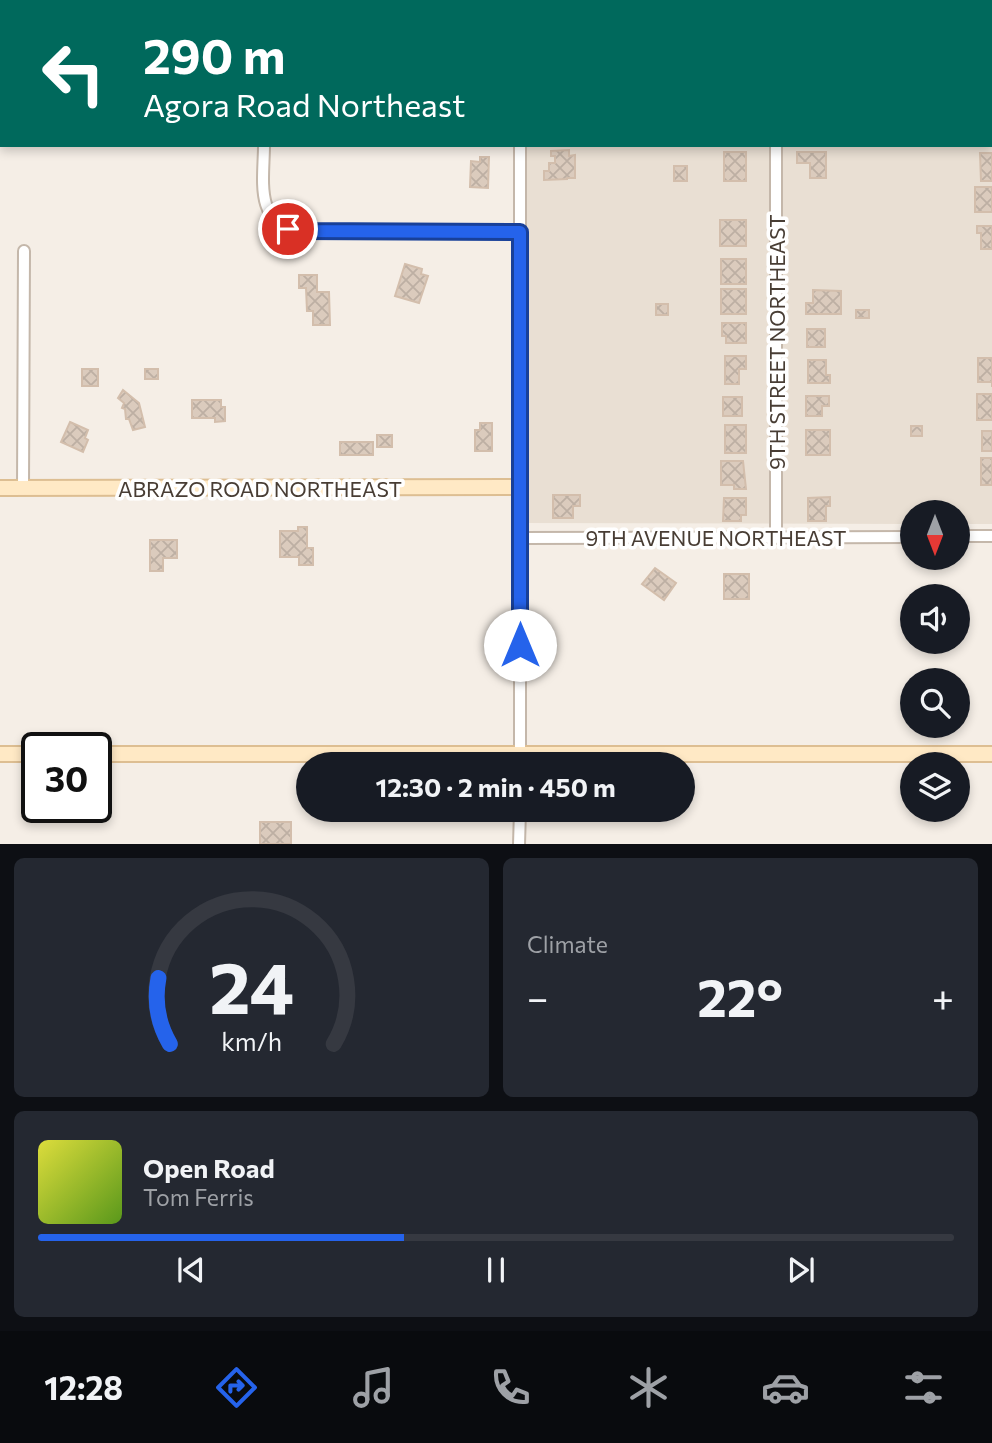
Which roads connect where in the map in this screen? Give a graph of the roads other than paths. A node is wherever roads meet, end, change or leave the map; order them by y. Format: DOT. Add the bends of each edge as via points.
graph roads {
  1 [pos="264,147"];
  2 [pos="520,147"];
  3 [pos="776,147"];
  4 [pos="520,232"];
  5 [pos="24,251"];
  6 [pos="520,487"];
  7 [pos="0,488"];
  8 [pos="23,489"];
  9 [pos="970,536"];
  10 [pos="992,536"];
  11 [pos="900,537"];
  12 [pos="520,538"];
  13 [pos="776,538"];
  14 [pos="520,752"];
  15 [pos="0,754"];
  16 [pos="21,754"];
  17 [pos="112,754"];
  18 [pos="992,754"];
  19 [pos="296,756"];
  20 [pos="695,757"];
  21 [pos="520,822"];
  22 [pos="519,844"];
  1 -- 4 [label="street" via="265,203 273,218 288,229"];
  2 -- 4 [label="street"];
  3 -- 13 [label="street, 9TH STREET NORTHEAST"];
  4 -- 6 [label="street"];
  5 -- 8 [label="street"];
  6 -- 8 [label="main road, ABRAZO ROAD NORTHEAST"];
  6 -- 12 [label="street"];
  7 -- 8 [label="main road, ABRAZO ROAD NORTHEAST"];
  9 -- 10 [label="street"];
  11 -- 13 [label="street, 9TH AVENUE NORTHEAST"];
  12 -- 13 [label="street, 9TH AVENUE NORTHEAST"];
  12 -- 14 [label="street"];
  15 -- 16 [label="main road"];
  17 -- 19 [label="main road"];
  18 -- 20 [label="main road"];
  21 -- 22 [label="street"];
}
